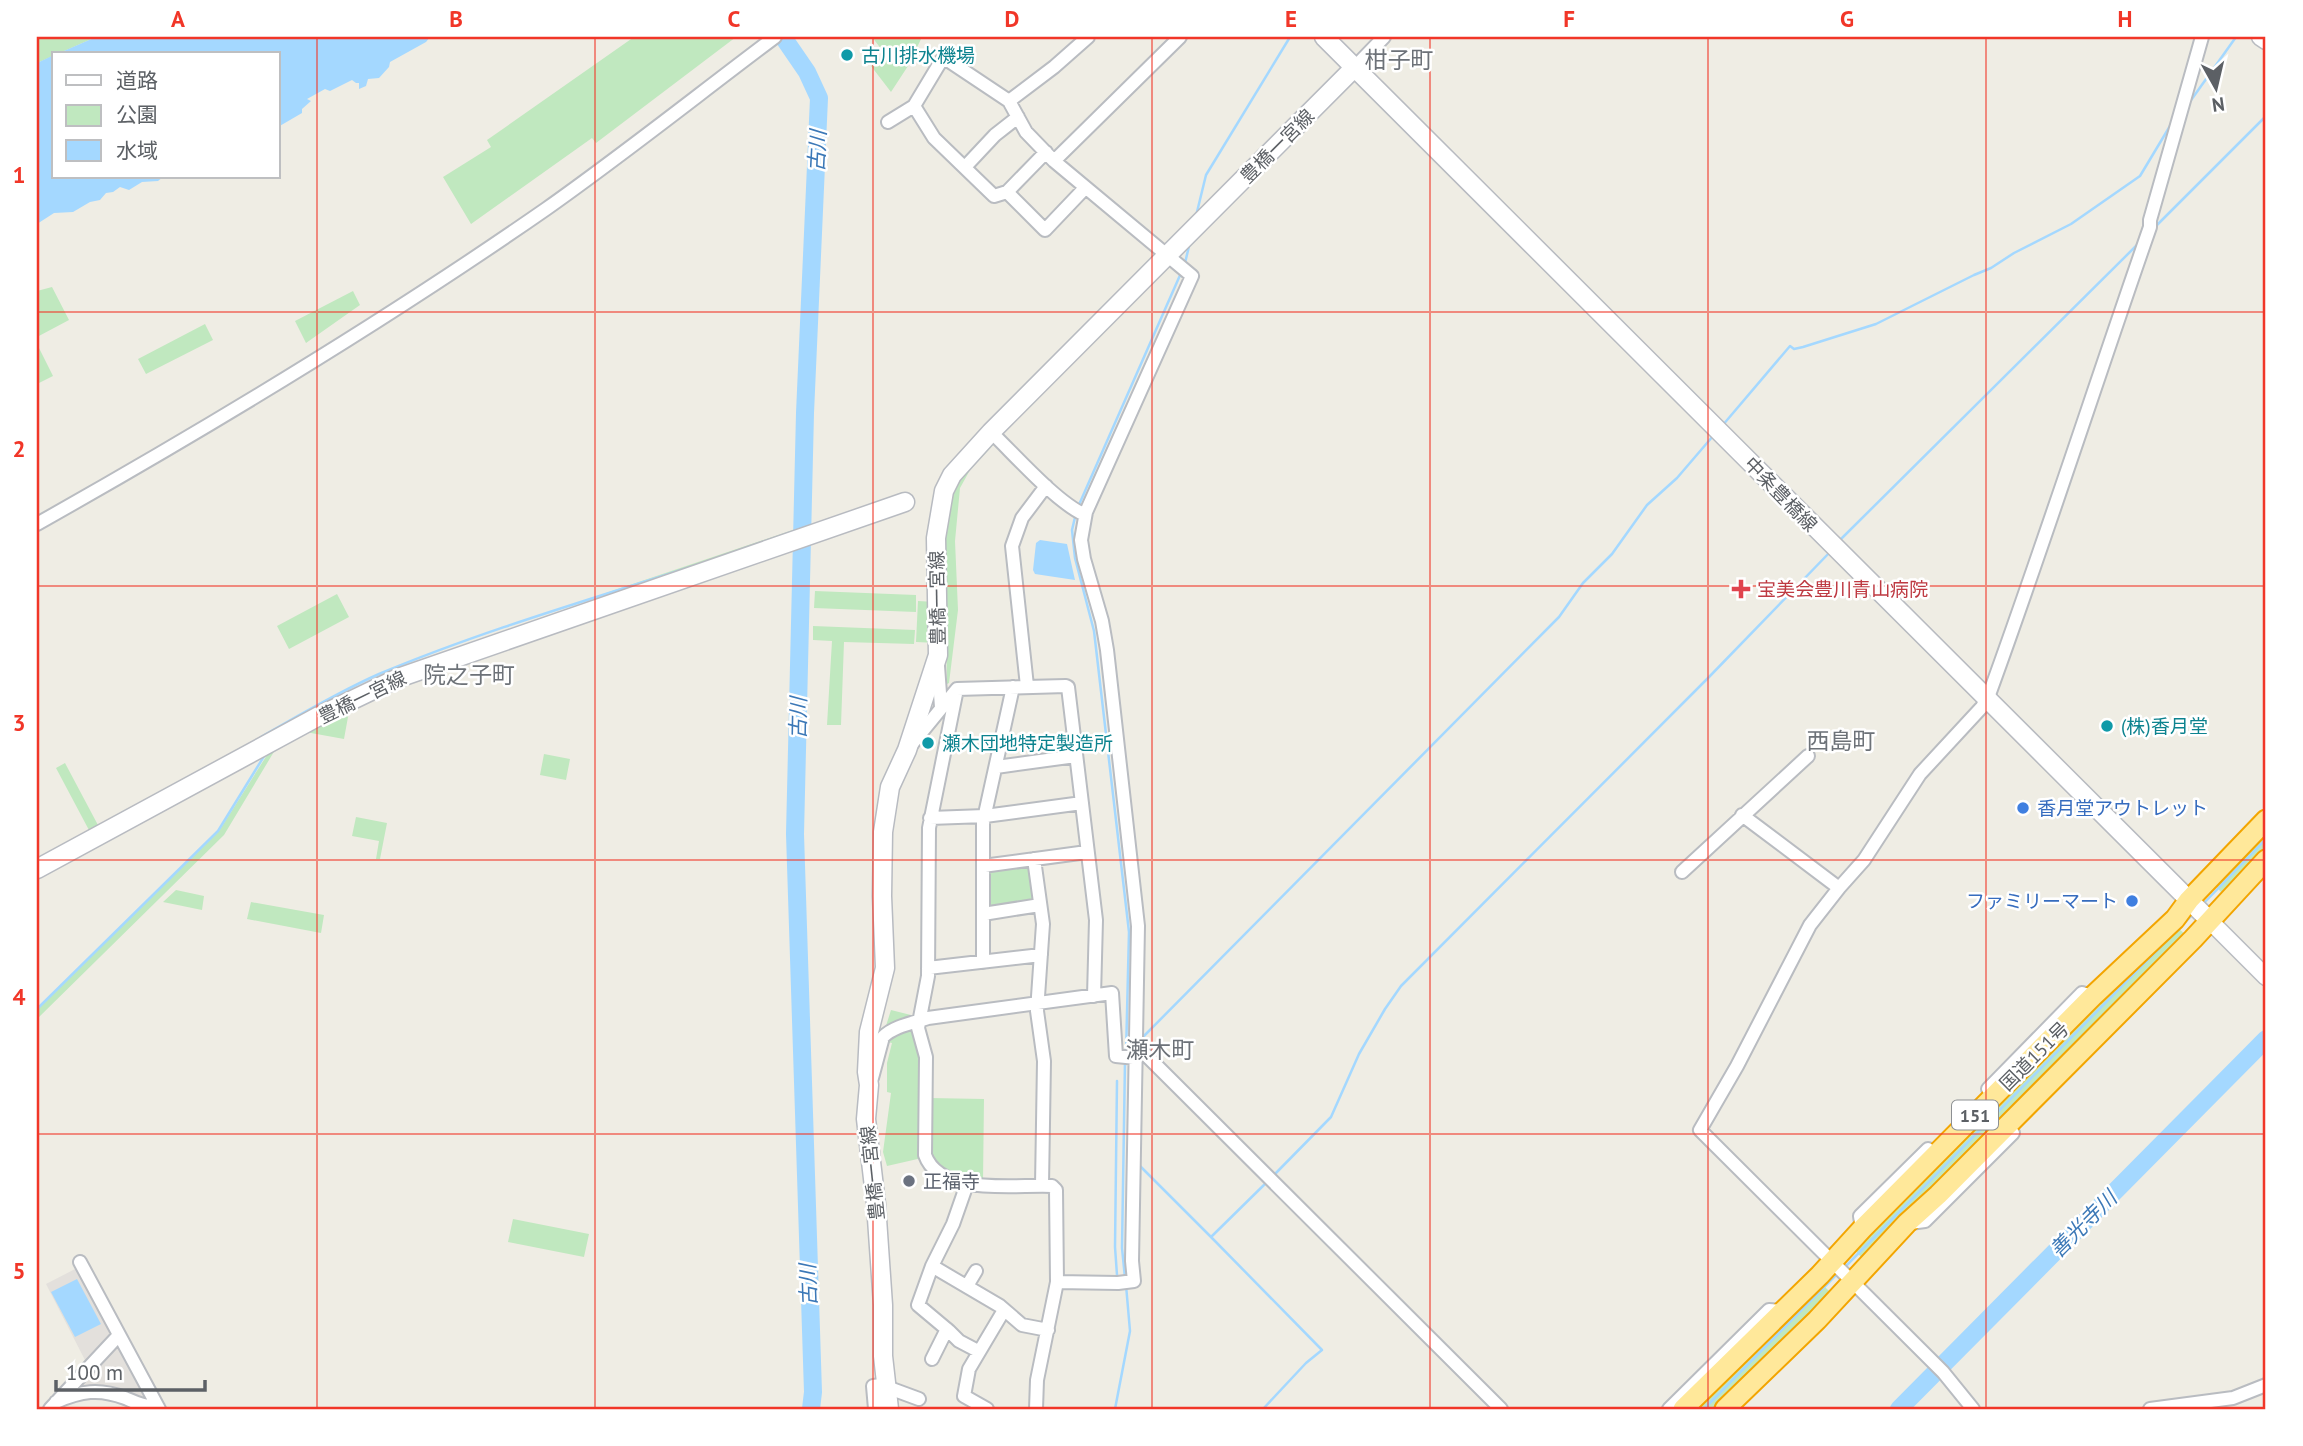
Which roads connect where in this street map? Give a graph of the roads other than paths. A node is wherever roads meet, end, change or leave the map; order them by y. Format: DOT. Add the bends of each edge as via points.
graph roads {
  1 [pos="775,37"];
  2 [pos="1088,37"];
  3 [pos="1180,37"];
  4 [pos="1324,37"];
  5 [pos="1384,37"];
  6 [pos="2202,37"];
  7 [pos="2260,37"];
  8 [pos="2266,41"];
  9 [pos="1354,68"];
  10 [pos="1009,101"];
  11 [pos="914,106"];
  12 [pos="1018,117"];
  13 [pos="888,122"];
  14 [pos="1050,156"];
  15 [pos="965,167"];
  16 [pos="1085,188"];
  17 [pos="1007,192"];
  18 [pos="1172,259"];
  19 [pos="991,432"];
  20 [pos="1046,486"];
  21 [pos="905,502"];
  22 [pos="1080,513"];
  23 [pos="37,524"];
  24 [pos="938,655"];
  25 [pos="1020,687"];
  26 [pos="957,689"];
  27 [pos="1987,699"];
  28 [pos="941,708"];
  29 [pos="946,748"];
  30 [pos="907,750"];
  31 [pos="1076,756"];
  32 [pos="1808,756"];
  33 [pos="996,766"];
  34 [pos="1082,803"];
  35 [pos="2266,808"];
  36 [pos="1742,815"];
  37 [pos="985,816"];
  38 [pos="930,818"];
  39 [pos="2266,820"];
  40 [pos="2249,838"];
  41 [pos="1087,852"];
  42 [pos="1034,859"];
  43 [pos="2266,860"];
  44 [pos="983,866"];
  45 [pos="37,869"];
  46 [pos="1682,872"];
  47 [pos="1839,888"];
  48 [pos="1041,905"];
  49 [pos="2198,909"];
  50 [pos="983,914"];
  51 [pos="1041,955"];
  52 [pos="983,962"];
  53 [pos="928,968"];
  54 [pos="2266,977"];
  55 [pos="1094,996"];
  56 [pos="1038,1003"];
  57 [pos="918,1021"];
  58 [pos="1133,1051"];
  59 [pos="869,1085"];
  60 [pos="967,1184"];
  61 [pos="1042,1185"];
  62 [pos="1832,1261"];
  63 [pos="80,1262"];
  64 [pos="932,1266"];
  65 [pos="976,1271"];
  66 [pos="1852,1281"];
  67 [pos="1057,1282"];
  68 [pos="967,1286"];
  69 [pos="1004,1310"];
  70 [pos="1784,1311"];
  71 [pos="1817,1320"];
  72 [pos="947,1329"];
  73 [pos="1048,1330"];
  74 [pos="119,1335"];
  75 [pos="978,1351"];
  76 [pos="932,1359"];
  77 [pos="2266,1385"];
  78 [pos="886,1388"];
  79 [pos="919,1399"];
  80 [pos="2234,1404"];
  81 [pos="53,1406"];
  82 [pos="158,1408"];
  83 [pos="876,1409"];
  84 [pos="889,1409"];
  85 [pos="987,1409"];
  86 [pos="1036,1409"];
  87 [pos="1501,1409"];
  88 [pos="1669,1409"];
  89 [pos="1683,1409"];
  90 [pos="1725,1409"];
  91 [pos="1736,1409"];
  92 [pos="1973,1409"];
  93 [pos="2150,1409"];
  1 -- 23 [label="street" via="547,208 326,356"];
  2 -- 10 [label="street"];
  3 -- 14 [label="street"];
  4 -- 9 [label="main road"];
  5 -- 9 [label="street"];
  6 -- 27 [label="street" via="2144,246"];
  7 -- 8 [label="street"];
  9 -- 18 [label="main road, 豊橋一宮線" via="1194,228"];
  9 -- 27 [label="main road, 中条豊橋線"];
  10 -- 11 [label="street" via="949,61 941,61"];
  10 -- 12 [label="street"];
  11 -- 13 [label="street"];
  11 -- 15 [label="street" via="934,138"];
  12 -- 14 [label="street"];
  12 -- 15 [label="street"];
  14 -- 16 [label="street"];
  14 -- 17 [label="street"];
  15 -- 17 [label="street" via="994,196"];
  16 -- 17 [label="street" via="1045,230"];
  16 -- 18 [label="street"];
  18 -- 19 [label="main road, 豊橋一宮線"];
  18 -- 22 [label="street" via="1192,276"];
  19 -- 20 [label="street"];
  19 -- 24 [label="main road, 豊橋一宮線" via="952,475 944,491 936,538"];
  20 -- 22 [label="street"];
  20 -- 25 [label="street" via="1023,518 1012,546"];
  21 -- 45 [label="main road, 豊橋一宮線" via="398,678"];
  22 -- 58 [label="street" via="1084,559 1105,640 1137,915"];
  24 -- 28 [label="street"];
  24 -- 30 [label="main road, 豊橋一宮線"];
  25 -- 26 [label="street"];
  25 -- 31 [label="street" via="1068,687"];
  25 -- 33 [label="street"];
  26 -- 28 [label="street"];
  26 -- 29 [label="street"];
  27 -- 47 [label="street" via="1920,774 1864,860"];
  27 -- 49 [label="main road, 中条豊橋線"];
  28 -- 29 [label="street"];
  28 -- 30 [label="street"];
  29 -- 38 [label="street"];
  30 -- 59 [label="main road, 豊橋一宮線" via="890,787 883,832 885,968 869,1032"];
  31 -- 33 [label="street"];
  31 -- 34 [label="street"];
  32 -- 36 [label="street"];
  33 -- 37 [label="street"];
  34 -- 37 [label="street"];
  34 -- 41 [label="street"];
  35 -- 40 [label="street" via="2248,827"];
  36 -- 46 [label="street"];
  36 -- 47 [label="street"];
  37 -- 38 [label="street"];
  37 -- 44 [label="street"];
  38 -- 53 [label="street"];
  39 -- 40 [label="highway, 国道151号 / 151"];
  40 -- 49 [label="highway, 国道151号 / 151"];
  41 -- 42 [label="street"];
  41 -- 55 [label="street" via="1096,920"];
  42 -- 44 [label="street"];
  42 -- 48 [label="street"];
  43 -- 49 [label="highway, 国道151号 / 151"];
  44 -- 50 [label="street"];
  47 -- 62 [label="street" via="1810,925 1700,1130"];
  48 -- 50 [label="street"];
  48 -- 51 [label="street"];
  49 -- 54 [label="street"];
  49 -- 62 [label="highway, 国道151号 / 151" via="2175,919 2093,996"];
  49 -- 66 [label="highway, 国道151号 / 151" via="2193,939"];
  50 -- 52 [label="street"];
  51 -- 52 [label="street"];
  51 -- 56 [label="street"];
  52 -- 53 [label="street"];
  53 -- 57 [label="street"];
  55 -- 56 [label="street"];
  55 -- 58 [label="street" via="1116,993 1115,1054"];
  56 -- 57 [label="street"];
  56 -- 61 [label="street" via="1044,1061"];
  57 -- 59 [label="street" via="883,1037"];
  57 -- 60 [label="street" via="926,1057 925,1155 938,1175"];
  58 -- 67 [label="street" via="1128,1163 1135,1280"];
  58 -- 87 [label="street" via="1147,1056"];
  59 -- 78 [label="main road, 豊橋一宮線" via="866,1119 876,1204"];
  60 -- 61 [label="street"];
  60 -- 64 [label="street"];
  61 -- 67 [label="street" via="1055,1187 1057,1193"];
  62 -- 66 [label="street"];
  62 -- 70 [label="highway, 国道151号 / 151"];
  63 -- 74 [label="street"];
  64 -- 68 [label="street"];
  64 -- 72 [label="street" via="918,1305"];
  65 -- 68 [label="street"];
  66 -- 71 [label="highway, 国道151号 / 151"];
  66 -- 92 [label="street"];
  67 -- 73 [label="street"];
  68 -- 69 [label="street"];
  69 -- 73 [label="street" via="1023,1325"];
  69 -- 75 [label="street"];
  70 -- 88 [label="street" via="1769,1310"];
  70 -- 89 [label="highway, 国道151号 / 151"];
  71 -- 90 [label="highway, 国道151号 / 151"];
  71 -- 91 [label="street" via="1821,1325"];
  72 -- 75 [label="street"];
  72 -- 76 [label="street"];
  73 -- 86 [label="street"];
  74 -- 81 [label="street"];
  74 -- 82 [label="street"];
  75 -- 85 [label="street" via="964,1396"];
  77 -- 80 [label="street"];
  78 -- 79 [label="street"];
  78 -- 83 [label="street" via="873,1386"];
  78 -- 84 [label="main road, 豊橋一宮線"];
  80 -- 93 [label="street"];
  81 -- 82 [label="street" via="75,1393 100,1391"];
}
